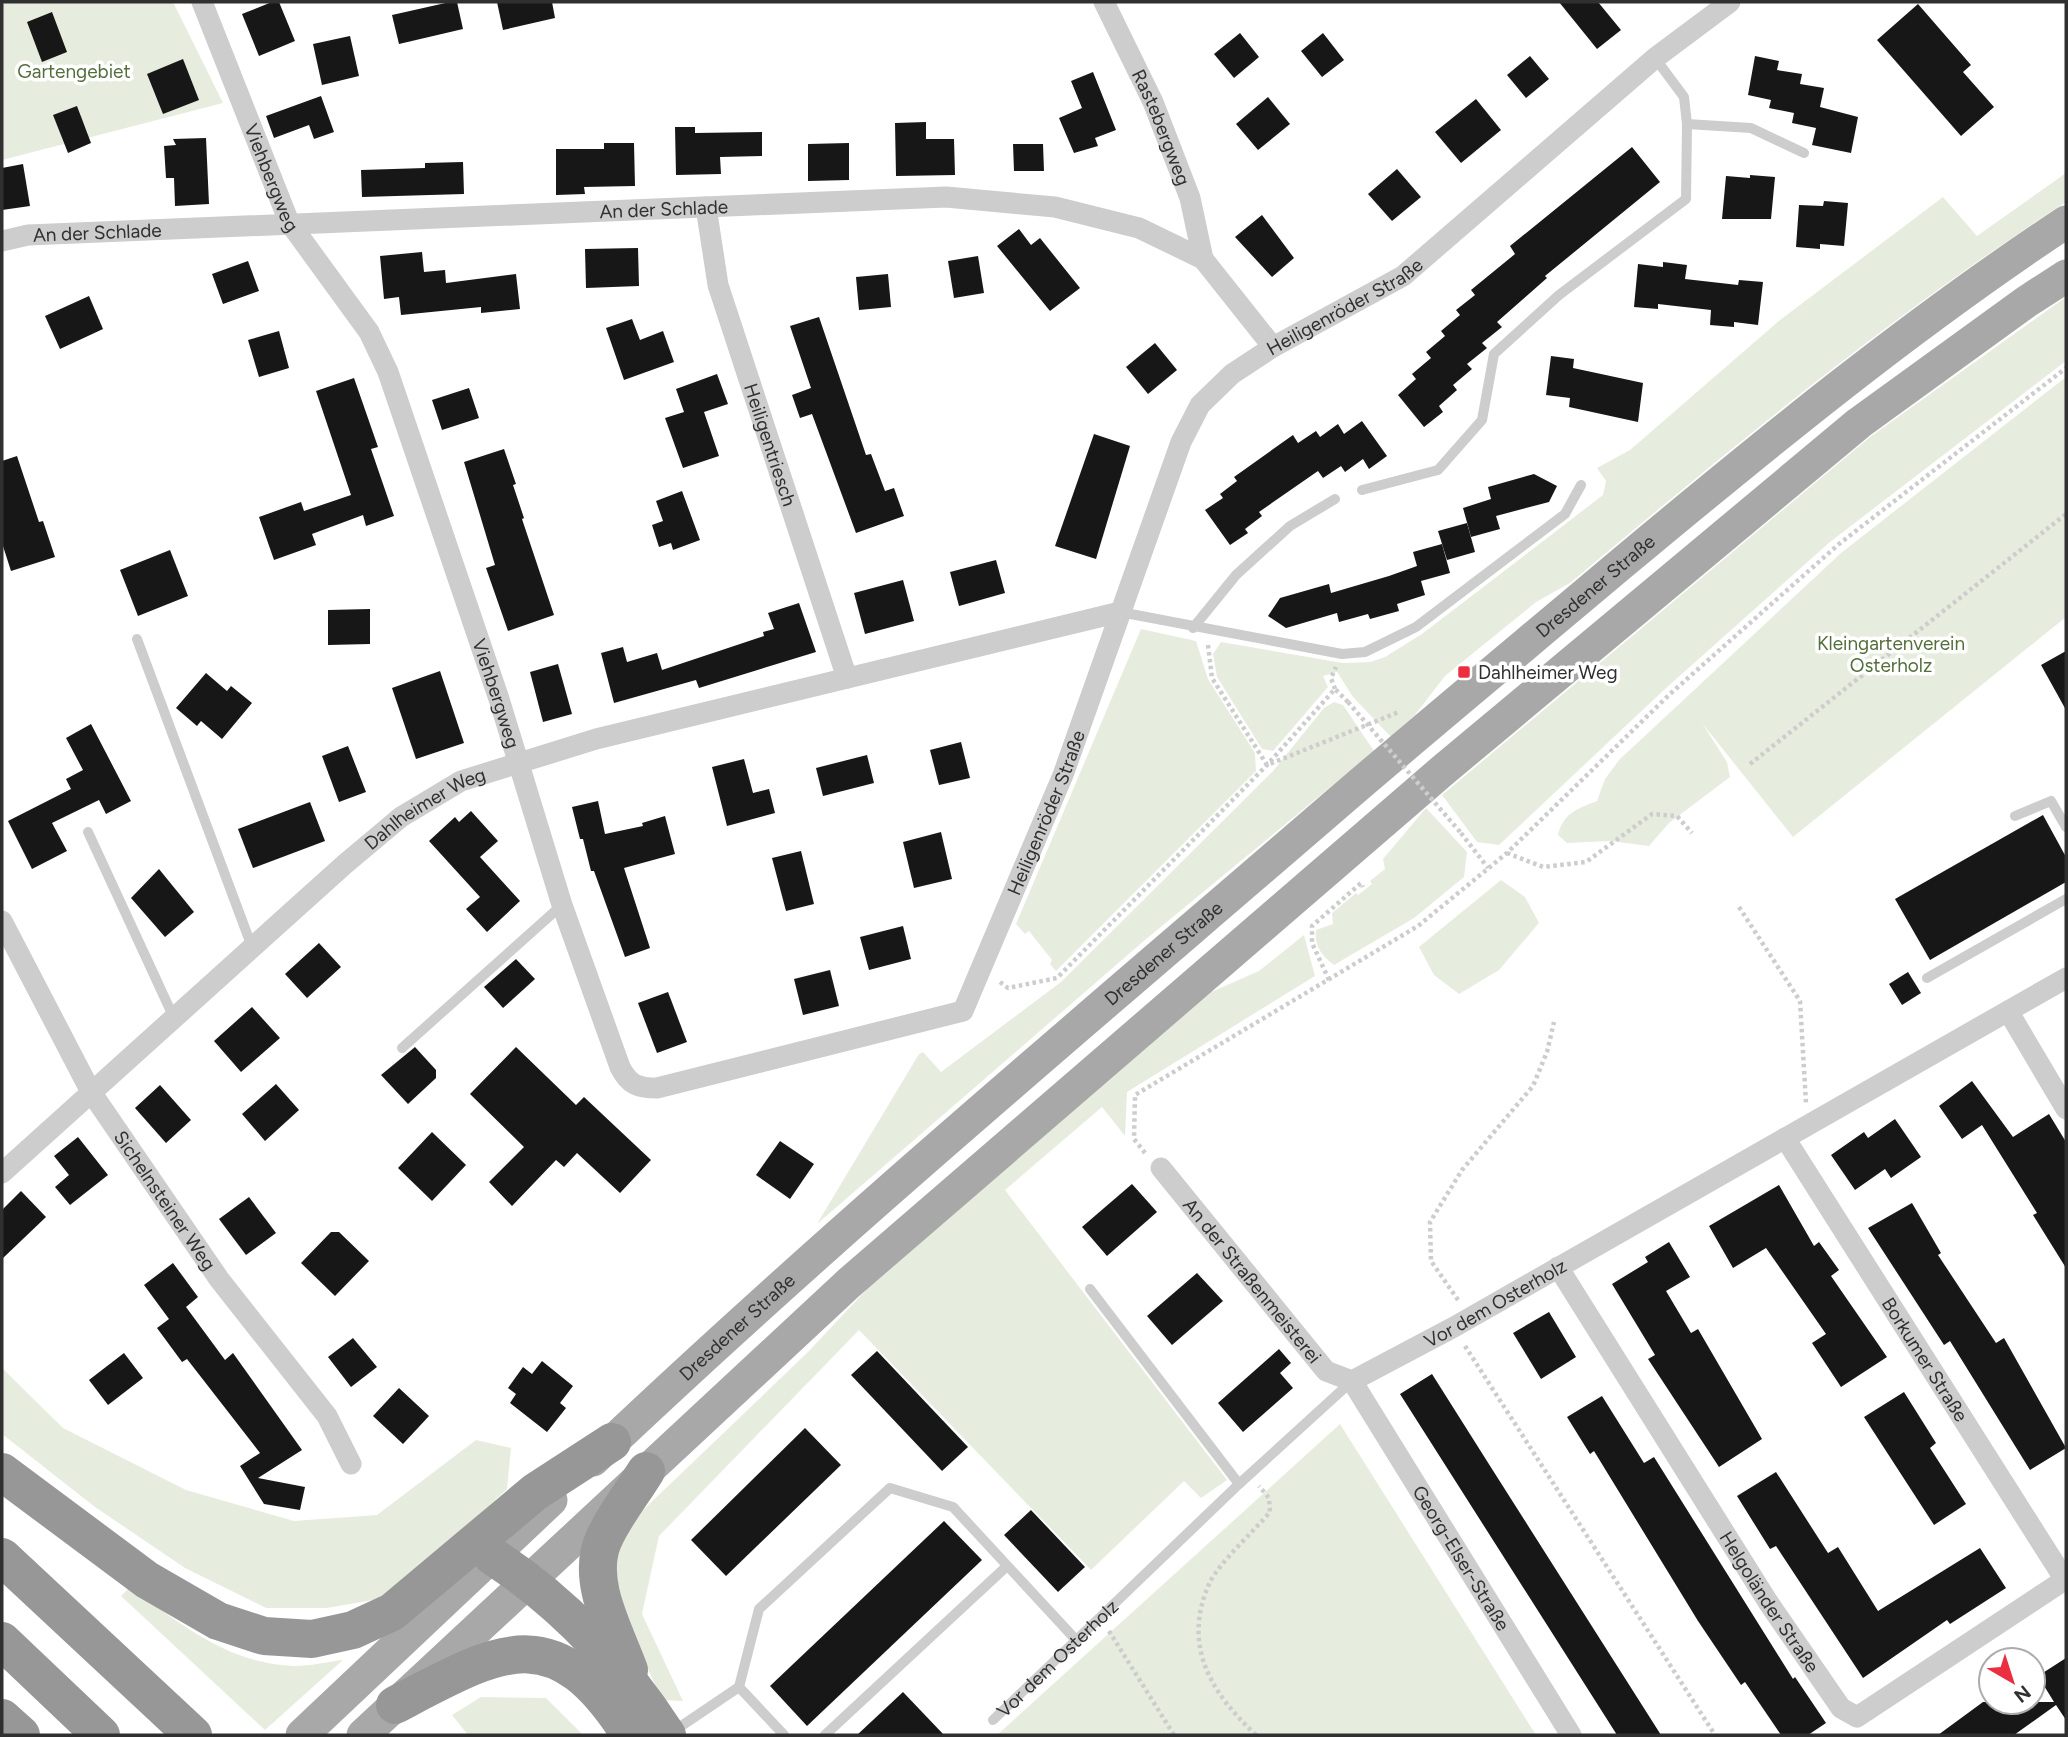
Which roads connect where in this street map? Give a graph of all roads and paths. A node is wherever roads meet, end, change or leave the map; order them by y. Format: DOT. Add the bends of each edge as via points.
graph roads {
  1 [pos="202,2"];
  2 [pos="1104,2"];
  3 [pos="1730,2"];
  4 [pos="1655,58"];
  5 [pos="1687,124"];
  6 [pos="1804,153"];
  7 [pos="706,207"];
  8 [pos="289,222"];
  9 [pos="2066,222"];
  10 [pos="2,241"];
  11 [pos="1203,259"];
  12 [pos="2066,276"];
  13 [pos="1273,347"];
  14 [pos="2066,368"];
  15 [pos="1581,485"];
  16 [pos="1362,490"];
  17 [pos="1335,499"];
  18 [pos="2066,514"];
  19 [pos="1120,612"];
  20 [pos="1193,628"];
  21 [pos="1207,630"];
  22 [pos="137,639"];
  23 [pos="846,678"];
  24 [pos="1405,709"];
  25 [pos="1750,764"];
  26 [pos="519,765"];
  27 [pos="1267,765"];
  28 [pos="2015,816"];
  29 [pos="2066,827"];
  30 [pos="88,832"];
  31 [pos="1692,833"];
  32 [pos="1507,853"];
  33 [pos="1488,868"];
  34 [pos="1363,887"];
  35 [pos="2066,899"];
  36 [pos="562,905"];
  37 [pos="1739,907"];
  38 [pos="2,921"];
  39 [pos="252,947"];
  40 [pos="981,969"];
  41 [pos="1927,978"];
  42 [pos="2066,978"];
  43 [pos="1328,979"];
  44 [pos="963,1011"];
  45 [pos="2008,1011"];
  46 [pos="174,1018"];
  47 [pos="1554,1022"];
  48 [pos="402,1048"];
  49 [pos="91,1092"];
  50 [pos="2066,1109"];
  51 [pos="1807,1125"];
  52 [pos="1785,1138"];
  53 [pos="1161,1168"];
  54 [pos="2,1172"];
  55 [pos="1558,1266"];
  56 [pos="1090,1289"];
  57 [pos="1462,1322"];
  58 [pos="1352,1381"];
  59 [pos="612,1442"];
  60 [pos="351,1464"];
  61 [pos="646,1471"];
  62 [pos="2,1472"];
  63 [pos="1249,1474"];
  64 [pos="1239,1483"];
  65 [pos="492,1556"];
  66 [pos="2,1557"];
  67 [pos="1007,1566"];
  68 [pos="2066,1579"];
  69 [pos="530,1581"];
  70 [pos="1101,1618"];
  71 [pos="2,1641"];
  72 [pos="1077,1641"];
  73 [pos="635,1685"];
  74 [pos="739,1688"];
  75 [pos="395,1705"];
  76 [pos="2,1718"];
  77 [pos="993,1720"];
  78 [pos="21,1735"];
  79 [pos="101,1735"];
  80 [pos="193,1735"];
  81 [pos="302,1735"];
  82 [pos="363,1735"];
  83 [pos="630,1735"];
  84 [pos="667,1735"];
  85 [pos="784,1735"];
  86 [pos="825,1735"];
  87 [pos="1174,1735"];
  88 [pos="1256,1735"];
  89 [pos="1571,1735"];
  90 [pos="1716,1735"];
  1 -- 8 [label="street, Viehbergweg"];
  2 -- 11 [label="street, Rastebergweg" via="1153,102 1190,198"];
  3 -- 4 [label="street, Heiligenröder Straße"];
  4 -- 5 [label="lane" via="1684,97"];
  4 -- 13 [label="street, Heiligenröder Straße" via="1403,276"];
  5 -- 6 [label="lane" via="1751,128"];
  5 -- 16 [label="lane" via="1686,199 1559,295 1494,354 1482,420 1438,470"];
  7 -- 8 [label="street, An der Schlade"];
  7 -- 11 [label="street, An der Schlade" via="946,197 1055,207 1139,228"];
  7 -- 23 [label="street, Heiligentriesch" via="718,285"];
  8 -- 10 [label="street, An der Schlade" via="28,235"];
  8 -- 26 [label="street, Viehbergweg" via="369,332 388,372"];
  9 -- 59 [label="main road, Dresdener Straße" via="1835,388 1656,534 1057,1045"];
  11 -- 13 [label="street, An der Schlade"];
  12 -- 61 [label="main road" via="1859,423 1728,530 869,1265"];
  13 -- 19 [label="street, Heiligenröder Straße" via="1233,374 1200,405 1181,442"];
  14 -- 32 [label="path" via="1839,544 1670,694"];
  15 -- 21 [label="lane" via="1565,514 1416,627 1365,652 1342,654"];
  17 -- 20 [label="lane" via="1290,526 1236,575"];
  18 -- 25 [label="path"];
  19 -- 20 [label="lane"];
  19 -- 23 [label="street, Dahlheimer Weg"];
  19 -- 40 [label="street, Heiligenröder Straße" via="1063,775"];
  20 -- 21 [label="lane"];
  21 -- 27 [label="path" via="1212,678"];
  22 -- 39 [label="lane"];
  23 -- 26 [label="street, Dahlheimer Weg" via="596,738"];
  24 -- 27 [label="path"];
  26 -- 36 [label="street, Viehbergweg"];
  26 -- 39 [label="street, Dahlheimer Weg" via="461,781 401,817"];
  27 -- 33 [label="path, bridge" via="1335,690"];
  27 -- 40 [label="path" via="1057,978 1008,988"];
  28 -- 29 [label="lane" via="2051,802"];
  30 -- 46 [label="lane"];
  31 -- 32 [label="path" via="1677,816 1652,814 1586,862 1543,867"];
  32 -- 33 [label="path"];
  33 -- 43 [label="path" via="1418,926"];
  34 -- 43 [label="path" via="1361,883 1312,926 1312,943"];
  35 -- 41 [label="lane"];
  36 -- 44 [label="street, Viehbergweg" via="620,1068 639,1088 743,1068"];
  36 -- 48 [label="lane"];
  37 -- 51 [label="path" via="1800,1001"];
  38 -- 49 [label="street, Sichelnsteiner Weg"];
  39 -- 46 [label="street, Dahlheimer Weg"];
  40 -- 44 [label="street, Heiligenröder Straße"];
  42 -- 45 [label="street, Vor dem Osterholz"];
  43 -- 53 [label="path" via="1135,1095 1134,1139"];
  45 -- 50 [label="street"];
  45 -- 51 [label="street, Vor dem Osterholz"];
  46 -- 49 [label="street, Dahlheimer Weg"];
  47 -- 57 [label="path" via="1548,1052 1533,1086 1462,1170 1430,1222 1432,1261"];
  49 -- 54 [label="street, Dahlheimer Weg"];
  49 -- 60 [label="street, Sichelnsteiner Weg" via="219,1279 327,1416"];
  51 -- 52 [label="street, Vor dem Osterholz"];
  52 -- 55 [label="street, Vor dem Osterholz"];
  52 -- 68 [label="street, Borkumer Straße"];
  53 -- 58 [label="street, An der Straßenmeisterei" via="1326,1371"];
  55 -- 57 [label="street, Vor dem Osterholz"];
  55 -- 68 [label="street, Helgoländer Straße" via="1768,1602 1841,1708 1857,1717"];
  56 -- 64 [label="lane"];
  57 -- 58 [label="street, Vor dem Osterholz"];
  57 -- 90 [label="path"];
  58 -- 63 [label="lane, Vor dem Osterholz"];
  58 -- 89 [label="street, Georg-Elser-Straße"];
  59 -- 62 [label="highway" via="535,1492 392,1612 353,1630 312,1639 264,1636 218,1621 147,1580"];
  59 -- 65 [label="main road, Dresdener Straße"];
  61 -- 69 [label="main road"];
  61 -- 73 [label="highway" via="604,1538 598,1561 602,1596"];
  63 -- 64 [label="lane, Vor dem Osterholz"];
  63 -- 88 [label="path" via="1269,1497 1270,1512 1210,1581 1199,1618 1201,1659 1213,1688"];
  64 -- 70 [label="lane, Vor dem Osterholz"];
  65 -- 69 [label="highway"];
  65 -- 81 [label="main road, Dresdener Straße"];
  66 -- 80 [label="highway"];
  67 -- 72 [label="lane"];
  67 -- 74 [label="lane" via="953,1507 890,1488 759,1609"];
  67 -- 86 [label="lane"];
  69 -- 73 [label="highway"];
  69 -- 75 [label="main road"];
  70 -- 72 [label="lane, Vor dem Osterholz"];
  70 -- 87 [label="path"];
  71 -- 79 [label="highway"];
  72 -- 77 [label="lane, Vor dem Osterholz"];
  73 -- 84 [label="highway"];
  74 -- 84 [label="lane"];
  74 -- 85 [label="lane"];
  75 -- 82 [label="main road"];
  75 -- 83 [label="highway" via="476,1663 527,1654 578,1673 593,1685"];
  76 -- 78 [label="highway"];
}
